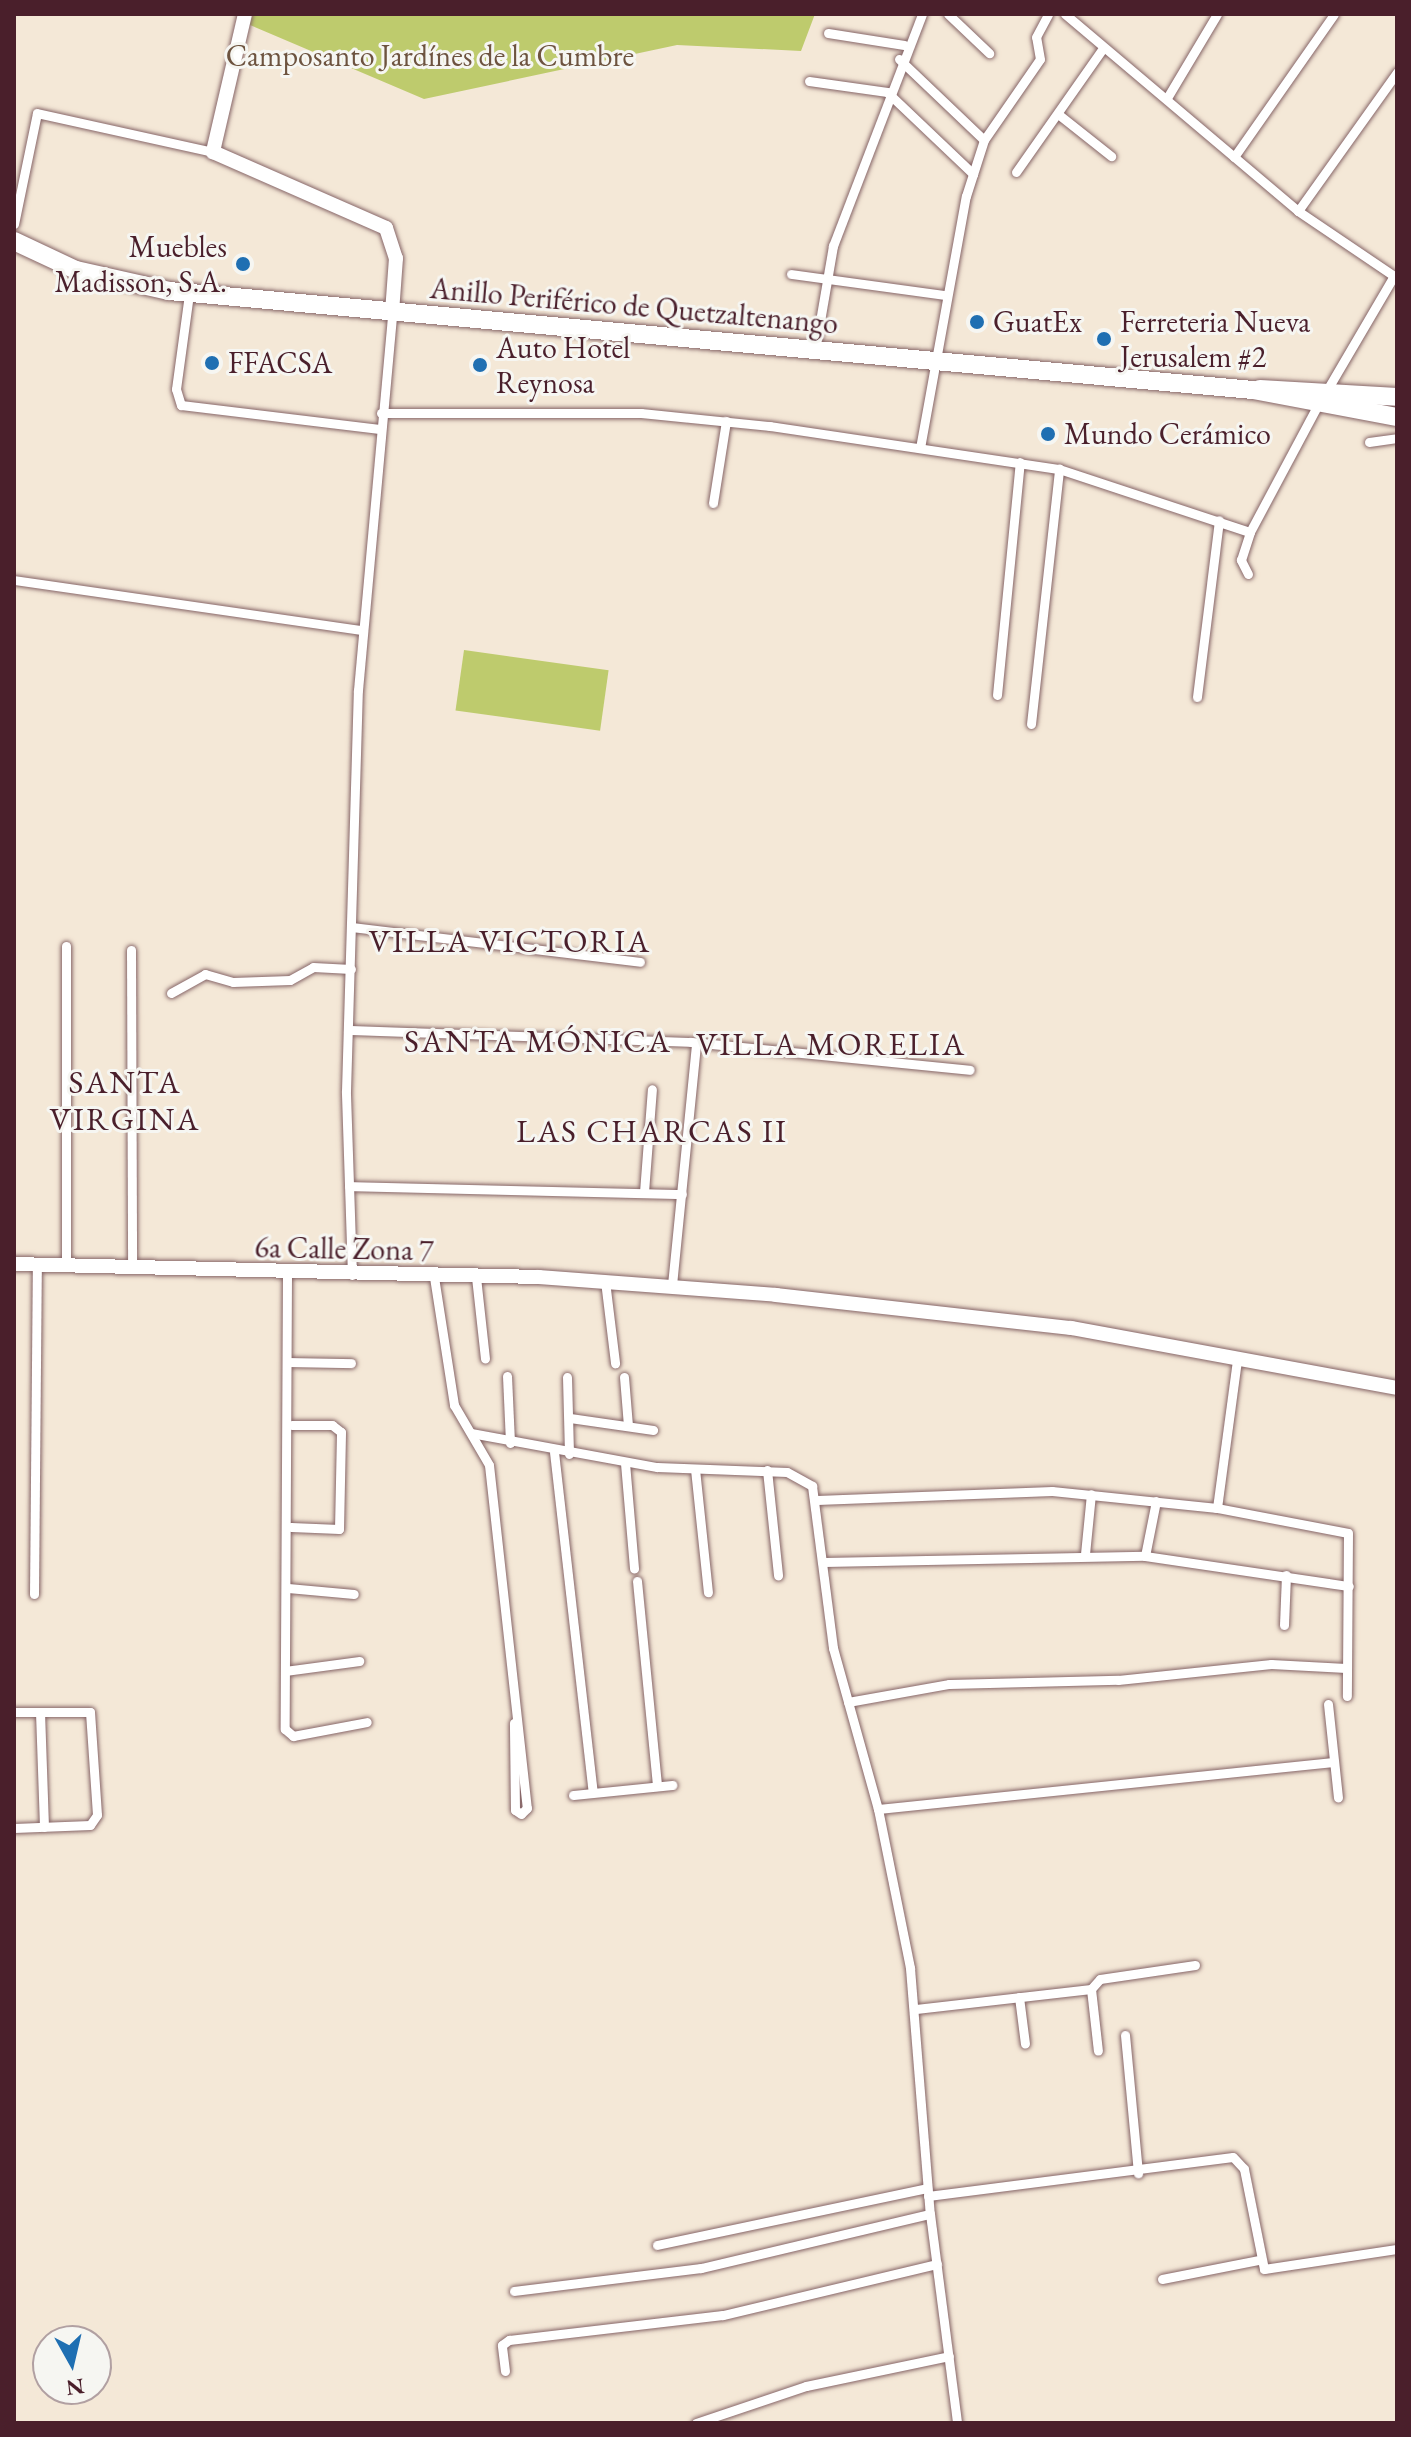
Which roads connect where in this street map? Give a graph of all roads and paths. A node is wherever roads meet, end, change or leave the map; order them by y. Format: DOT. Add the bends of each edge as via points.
graph roads {
  1 [pos="245,14"];
  2 [pos="922,14"];
  3 [pos="948,14"];
  4 [pos="1048,14"];
  5 [pos="1065,14"];
  6 [pos="1217,14"];
  7 [pos="1334,14"];
  8 [pos="828,33"];
  9 [pos="904,45"];
  10 [pos="1103,48"];
  11 [pos="989,53"];
  12 [pos="899,59"];
  13 [pos="1397,72"];
  14 [pos="809,81"];
  15 [pos="887,92"];
  16 [pos="1167,98"];
  17 [pos="1058,114"];
  18 [pos="984,140"];
  19 [pos="213,152"];
  20 [pos="1111,156"];
  21 [pos="1234,157"];
  22 [pos="1016,172"];
  23 [pos="973,174"];
  24 [pos="1298,211"];
  25 [pos="14,224"];
  26 [pos="14,241"];
  27 [pos="791,274"];
  28 [pos="1395,277"];
  29 [pos="825,279"];
  30 [pos="189,294"];
  31 [pos="945,295"];
  32 [pos="392,313"];
  33 [pos="815,350"];
  34 [pos="932,361"];
  35 [pos="1323,397"];
  36 [pos="1397,397"];
  37 [pos="381,413"];
  38 [pos="1391,416"];
  39 [pos="726,421"];
  40 [pos="380,429"];
  41 [pos="1393,437"];
  42 [pos="1369,442"];
  43 [pos="920,448"];
  44 [pos="1020,462"];
  45 [pos="1059,469"];
  46 [pos="713,503"];
  47 [pos="1219,520"];
  48 [pos="1250,532"];
  49 [pos="1248,574"];
  50 [pos="14,580"];
  51 [pos="362,630"];
  52 [pos="997,695"];
  53 [pos="1197,697"];
  54 [pos="1031,724"];
  55 [pos="352,927"];
  56 [pos="66,946"];
  57 [pos="131,950"];
  58 [pos="640,962"];
  59 [pos="351,969"];
  60 [pos="171,993"];
  61 [pos="348,1030"];
  62 [pos="696,1043"];
  63 [pos="970,1070"];
  64 [pos="652,1089"];
  65 [pos="349,1186"];
  66 [pos="644,1192"];
  67 [pos="682,1194"];
  68 [pos="14,1264"];
  69 [pos="37,1265"];
  70 [pos="66,1267"];
  71 [pos="132,1269"];
  72 [pos="287,1275"];
  73 [pos="352,1276"];
  74 [pos="434,1277"];
  75 [pos="476,1277"];
  76 [pos="605,1281"];
  77 [pos="672,1285"];
  78 [pos="485,1359"];
  79 [pos="1237,1360"];
  80 [pos="291,1362"];
  81 [pos="351,1363"];
  82 [pos="615,1363"];
  83 [pos="507,1376"];
  84 [pos="567,1377"];
  85 [pos="624,1377"];
  86 [pos="1397,1388"];
  87 [pos="570,1418"];
  88 [pos="292,1425"];
  89 [pos="628,1426"];
  90 [pos="653,1430"];
  91 [pos="471,1433"];
  92 [pos="510,1443"];
  93 [pos="554,1452"];
  94 [pos="569,1454"];
  95 [pos="625,1463"];
  96 [pos="695,1469"];
  97 [pos="767,1470"];
  98 [pos="1091,1494"];
  99 [pos="817,1500"];
  100 [pos="1156,1501"];
  101 [pos="1217,1508"];
  102 [pos="291,1527"];
  103 [pos="1085,1554"];
  104 [pos="1145,1556"];
  105 [pos="824,1562"];
  106 [pos="634,1569"];
  107 [pos="778,1575"];
  108 [pos="1286,1575"];
  109 [pos="637,1581"];
  110 [pos="1349,1586"];
  111 [pos="288,1588"];
  112 [pos="708,1592"];
  113 [pos="34,1594"];
  114 [pos="354,1594"];
  115 [pos="1284,1625"];
  116 [pos="359,1661"];
  117 [pos="1346,1668"];
  118 [pos="285,1671"];
  119 [pos="1347,1696"];
  120 [pos="848,1702"];
  121 [pos="1328,1704"];
  122 [pos="14,1712"];
  123 [pos="40,1712"];
  124 [pos="367,1722"];
  125 [pos="514,1723"];
  126 [pos="1334,1762"];
  127 [pos="672,1785"];
  128 [pos="657,1786"];
  129 [pos="593,1792"];
  130 [pos="573,1795"];
  131 [pos="1338,1797"];
  132 [pos="878,1809"];
  133 [pos="44,1827"];
  134 [pos="14,1828"];
  135 [pos="1195,1965"];
  136 [pos="1091,1989"];
  137 [pos="1019,1997"];
  138 [pos="916,2009"];
  139 [pos="1125,2035"];
  140 [pos="1025,2044"];
  141 [pos="1098,2051"];
  142 [pos="1138,2173"];
  143 [pos="928,2192"];
  144 [pos="930,2214"];
  145 [pos="657,2245"];
  146 [pos="1397,2249"];
  147 [pos="1259,2260"];
  148 [pos="937,2264"];
  149 [pos="1162,2279"];
  150 [pos="514,2291"];
  151 [pos="949,2356"];
  152 [pos="505,2371"];
  153 [pos="696,2423"];
  154 [pos="957,2423"];
  1 -- 19 [label="street"];
  2 -- 9 [label="street"];
  3 -- 11 [label="street"];
  4 -- 18 [label="street" via="1036,37 1040,60"];
  5 -- 10 [label="street"];
  6 -- 16 [label="street"];
  7 -- 21 [label="street"];
  8 -- 9 [label="street"];
  9 -- 12 [label="street"];
  10 -- 16 [label="street"];
  10 -- 17 [label="street"];
  12 -- 15 [label="street"];
  12 -- 18 [label="street"];
  13 -- 24 [label="street"];
  14 -- 15 [label="street"];
  15 -- 23 [label="street"];
  15 -- 29 [label="street"];
  16 -- 21 [label="street"];
  17 -- 20 [label="street"];
  17 -- 22 [label="street"];
  18 -- 23 [label="street"];
  19 -- 25 [label="street" via="37,113"];
  19 -- 32 [label="street" via="386,228 396,258"];
  21 -- 24 [label="street"];
  23 -- 31 [label="street"];
  24 -- 28 [label="street"];
  26 -- 30 [label="highway, Anillo Periférico de Quetzaltenango" via="105,279"];
  27 -- 29 [label="street"];
  28 -- 35 [label="street"];
  29 -- 31 [label="street"];
  29 -- 33 [label="street"];
  30 -- 32 [label="highway, Anillo Periférico de Quetzaltenango"];
  30 -- 40 [label="street" via="176,389 181,405"];
  31 -- 34 [label="street"];
  32 -- 33 [label="highway, Anillo Periférico de Quetzaltenango"];
  32 -- 37 [label="street"];
  33 -- 34 [label="highway, Anillo Periférico de Quetzaltenango"];
  34 -- 35 [label="highway, Anillo Periférico de Quetzaltenango"];
  34 -- 43 [label="street"];
  35 -- 36 [label="highway, Anillo Periférico de Quetzaltenango"];
  35 -- 38 [label="highway, Anillo Periférico de Quetzaltenango"];
  35 -- 48 [label="street"];
  37 -- 39 [label="street"];
  37 -- 40 [label="street"];
  38 -- 41 [label="street"];
  39 -- 43 [label="street"];
  39 -- 46 [label="street"];
  40 -- 51 [label="street"];
  41 -- 42 [label="street"];
  43 -- 44 [label="street"];
  44 -- 45 [label="street"];
  44 -- 52 [label="street"];
  45 -- 47 [label="street"];
  45 -- 54 [label="street"];
  47 -- 48 [label="street"];
  47 -- 53 [label="street"];
  48 -- 49 [label="street" via="1241,560"];
  50 -- 51 [label="street"];
  51 -- 55 [label="street"];
  55 -- 58 [label="street"];
  55 -- 59 [label="street"];
  56 -- 70 [label="street"];
  57 -- 71 [label="street"];
  59 -- 60 [label="street" via="313,967 290,980 246,982 205,974"];
  59 -- 61 [label="street"];
  61 -- 62 [label="street"];
  61 -- 65 [label="street"];
  62 -- 63 [label="street"];
  62 -- 67 [label="street"];
  64 -- 66 [label="street"];
  65 -- 66 [label="street"];
  65 -- 73 [label="street"];
  66 -- 67 [label="street"];
  67 -- 77 [label="street"];
  68 -- 69 [label="street, 6a Calle Zona 7"];
  69 -- 70 [label="street, 6a Calle Zona 7"];
  69 -- 113 [label="street"];
  70 -- 71 [label="street, 6a Calle Zona 7"];
  71 -- 72 [label="street, 6a Calle Zona 7"];
  72 -- 73 [label="street, 6a Calle Zona 7"];
  72 -- 80 [label="street"];
  73 -- 74 [label="street, 6a Calle Zona 7"];
  74 -- 75 [label="street, 6a Calle Zona 7"];
  74 -- 91 [label="street" via="454,1405"];
  75 -- 76 [label="street, 6a Calle Zona 7"];
  75 -- 78 [label="street"];
  76 -- 77 [label="street, 6a Calle Zona 7"];
  76 -- 82 [label="street"];
  77 -- 79 [label="street, 6a Calle Zona 7" via="1020,1322"];
  79 -- 86 [label="street, 6a Calle Zona 7"];
  79 -- 101 [label="street"];
  80 -- 81 [label="street"];
  80 -- 88 [label="street"];
  83 -- 92 [label="street"];
  84 -- 87 [label="street"];
  85 -- 89 [label="street"];
  87 -- 89 [label="street"];
  87 -- 94 [label="street"];
  88 -- 102 [label="street"];
  88 -- 102 [label="street" via="332,1425 341,1432 339,1529"];
  89 -- 90 [label="street"];
  91 -- 92 [label="street"];
  91 -- 125 [label="street" via="489,1465"];
  92 -- 93 [label="street"];
  93 -- 94 [label="street"];
  93 -- 129 [label="street"];
  94 -- 95 [label="street"];
  95 -- 96 [label="street"];
  95 -- 106 [label="street"];
  96 -- 97 [label="street"];
  96 -- 112 [label="street"];
  97 -- 99 [label="street" via="802,1476"];
  97 -- 107 [label="street"];
  98 -- 99 [label="street"];
  98 -- 100 [label="street"];
  98 -- 103 [label="street"];
  99 -- 105 [label="street"];
  100 -- 101 [label="street"];
  100 -- 104 [label="street"];
  101 -- 110 [label="street" via="1348,1533"];
  102 -- 111 [label="street"];
  103 -- 104 [label="street"];
  103 -- 105 [label="street"];
  104 -- 108 [label="street"];
  105 -- 120 [label="street" via="833,1648"];
  108 -- 110 [label="street"];
  108 -- 115 [label="street"];
  109 -- 128 [label="street"];
  110 -- 117 [label="street"];
  111 -- 114 [label="street"];
  111 -- 118 [label="street"];
  116 -- 118 [label="street"];
  117 -- 119 [label="street"];
  117 -- 120 [label="street" via="1271,1664 1118,1680 949,1684"];
  118 -- 124 [label="street" via="288,1734"];
  120 -- 132 [label="street"];
  121 -- 126 [label="street"];
  122 -- 123 [label="street"];
  123 -- 133 [label="street"];
  123 -- 133 [label="street" via="85,1710 93,1721 96,1820"];
  125 -- 125 [label="street" via="514,1796 521,1814 527,1808"];
  126 -- 131 [label="street"];
  126 -- 132 [label="street"];
  127 -- 128 [label="street"];
  128 -- 129 [label="street"];
  129 -- 130 [label="street"];
  132 -- 138 [label="street"];
  133 -- 134 [label="street"];
  135 -- 136 [label="street" via="1100,1979"];
  136 -- 137 [label="street"];
  136 -- 141 [label="street"];
  137 -- 138 [label="street"];
  137 -- 140 [label="street"];
  138 -- 143 [label="street"];
  139 -- 142 [label="street"];
  142 -- 143 [label="street"];
  142 -- 147 [label="street" via="1237,2159"];
  143 -- 144 [label="street"];
  143 -- 145 [label="street"];
  144 -- 148 [label="street"];
  144 -- 150 [label="street" via="701,2268"];
  146 -- 147 [label="street" via="1272,2271"];
  147 -- 149 [label="street"];
  148 -- 151 [label="street"];
  148 -- 152 [label="street" via="723,2315 509,2340 502,2345"];
  151 -- 153 [label="street" via="806,2386"];
  151 -- 154 [label="street"];
}
